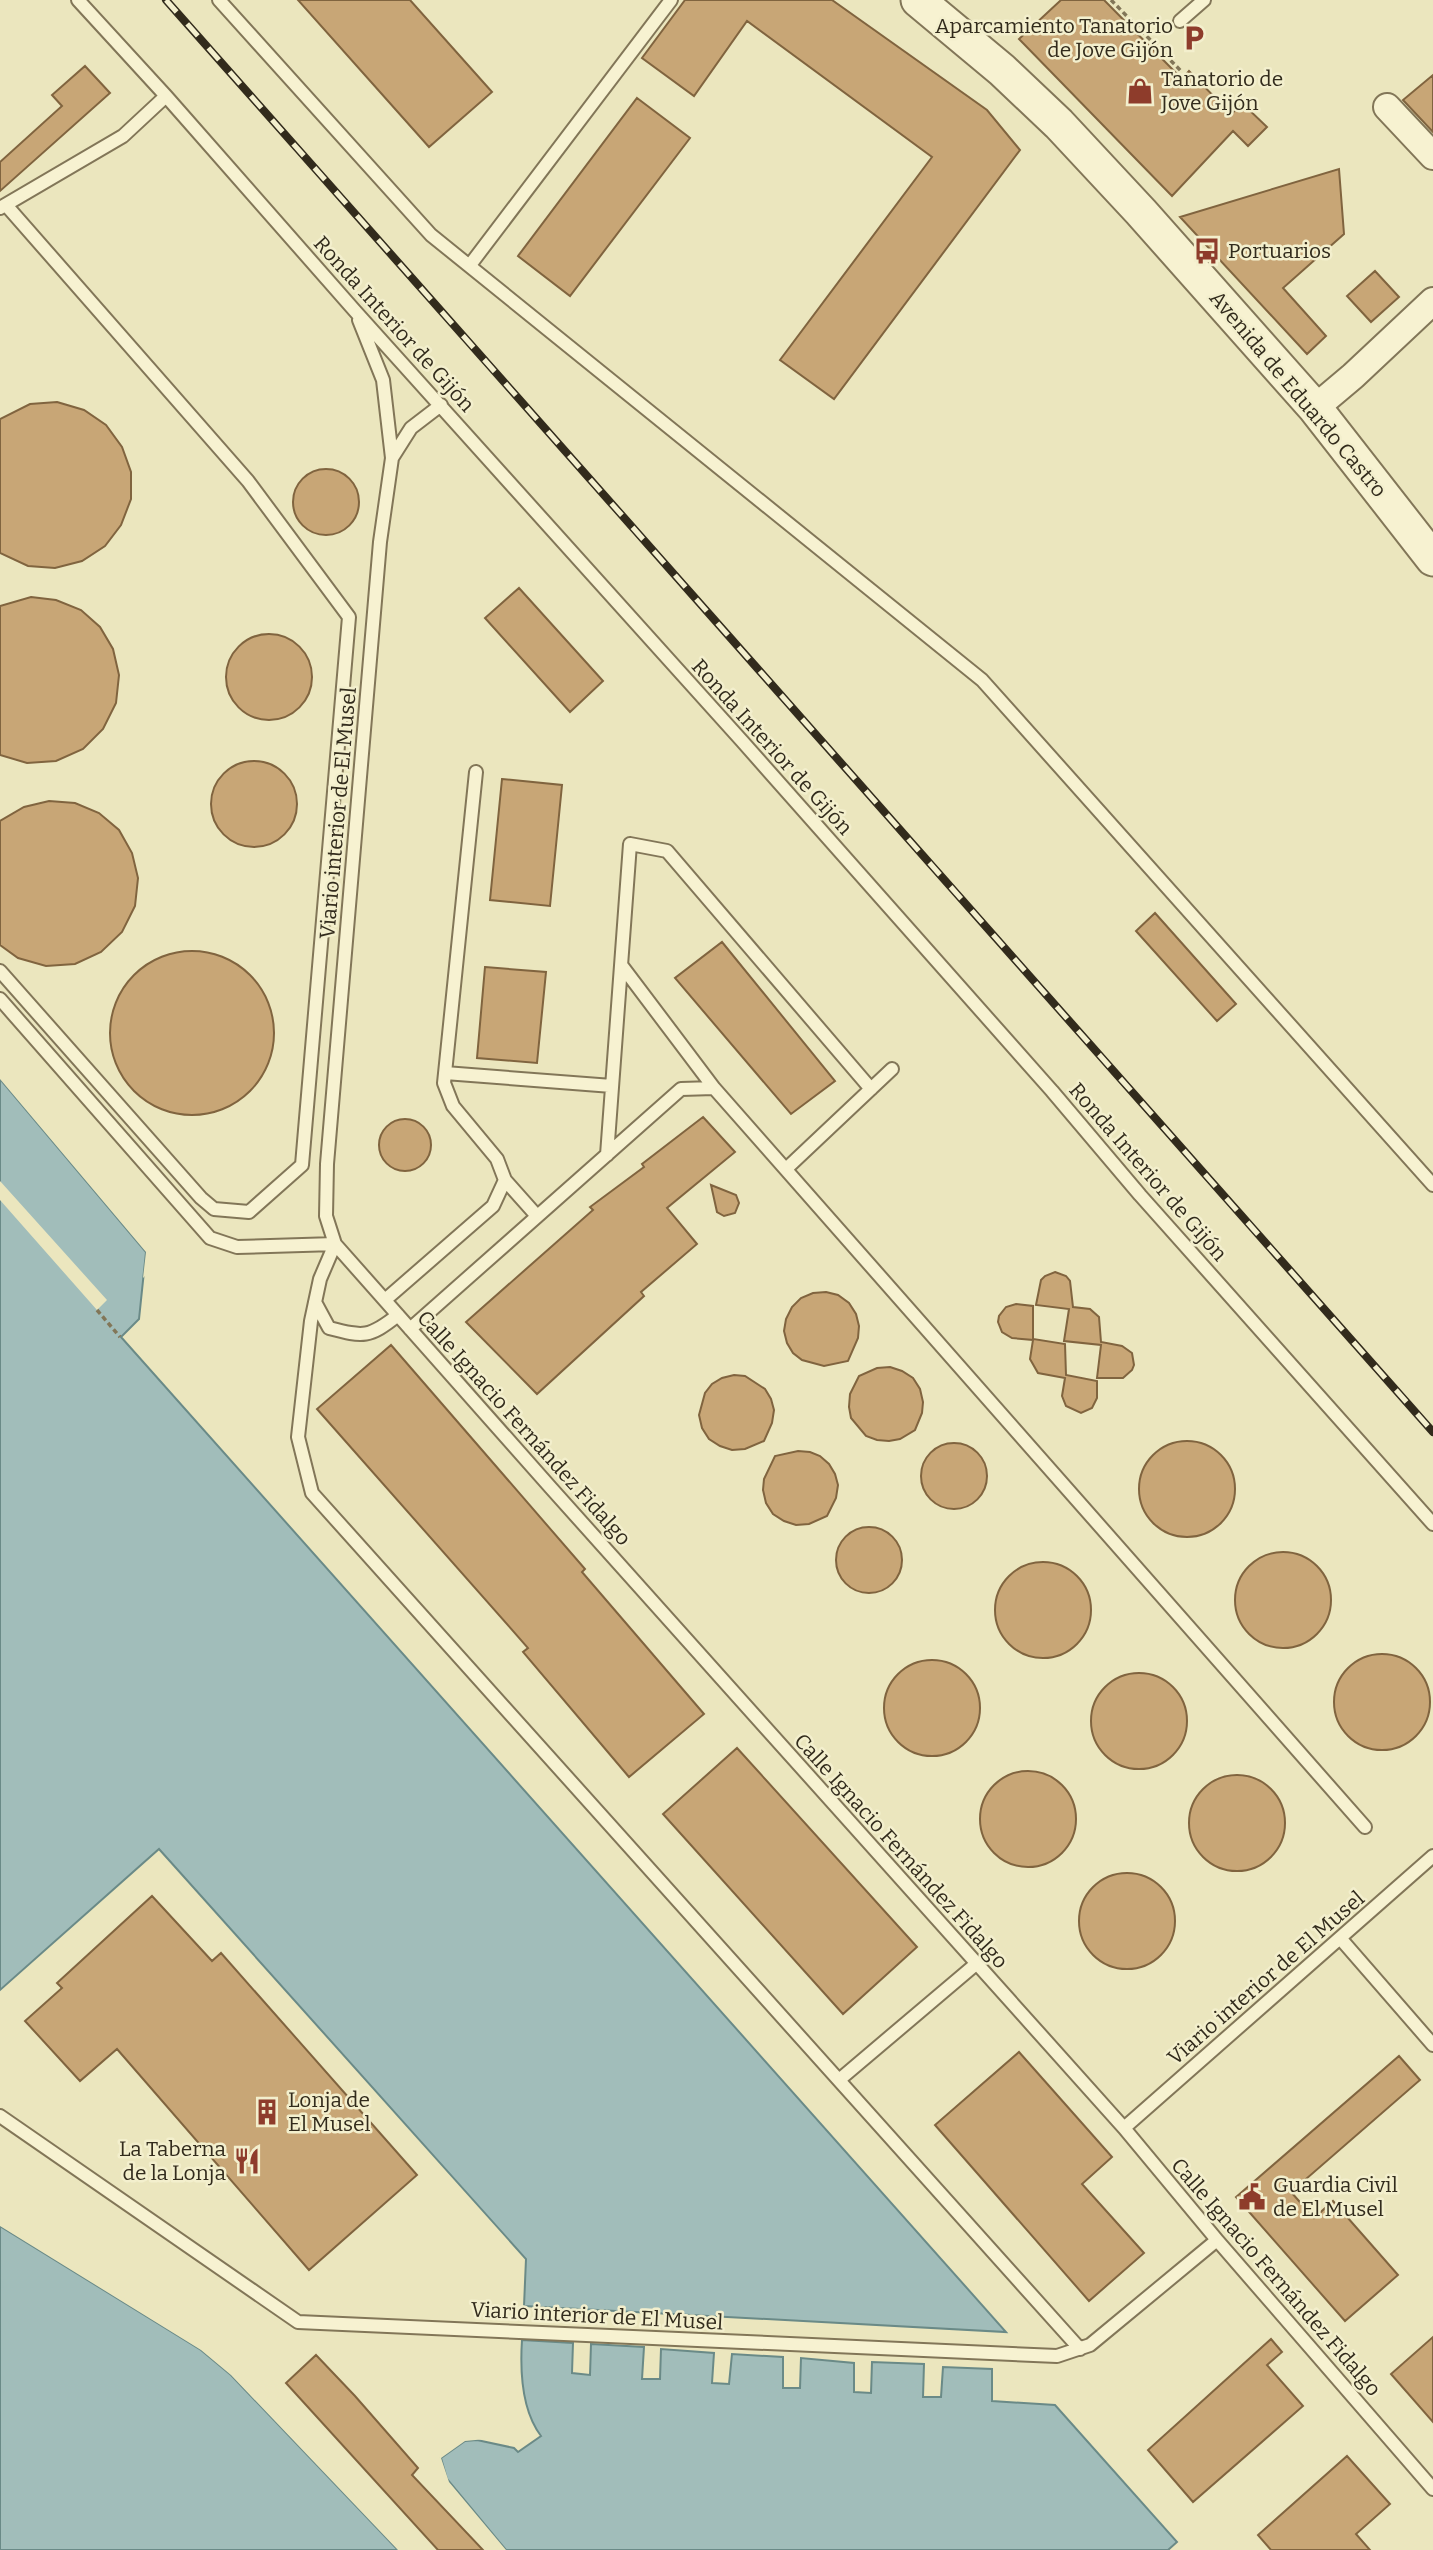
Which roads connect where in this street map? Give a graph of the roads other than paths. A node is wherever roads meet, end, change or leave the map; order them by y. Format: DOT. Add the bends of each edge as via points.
graph roads {
  1 [pos="78,0"];
  2 [pos="219,0"];
  3 [pos="671,0"];
  4 [pos="918,0"];
  5 [pos="1204,0"];
  6 [pos="1180,22"];
  7 [pos="166,96"];
  8 [pos="1387,107"];
  9 [pos="1433,156"];
  10 [pos="3,206"];
  11 [pos="470,265"];
  12 [pos="1433,301"];
  13 [pos="355,311"];
  14 [pos="441,405"];
  15 [pos="1315,408"];
  16 [pos="392,458"];
  17 [pos="1433,559"];
  18 [pos="476,772"];
  19 [pos="622,966"];
  20 [pos="0,971"];
  21 [pos="0,999"];
  22 [pos="892,1069"];
  23 [pos="445,1073"];
  24 [pos="612,1086"];
  25 [pos="714,1088"];
  26 [pos="872,1089"];
  27 [pos="607,1155"];
  28 [pos="786,1169"];
  29 [pos="505,1181"];
  30 [pos="1433,1185"];
  31 [pos="537,1216"];
  32 [pos="335,1244"];
  33 [pos="385,1300"];
  34 [pos="315,1302"];
  35 [pos="398,1315"];
  36 [pos="410,1329"];
  37 [pos="1433,1524"];
  38 [pos="1365,1827"];
  39 [pos="1433,1856"];
  40 [pos="1340,1938"];
  41 [pos="976,1964"];
  42 [pos="1433,2045"];
  43 [pos="839,2080"];
  44 [pos="0,2116"];
  45 [pos="1124,2128"];
  46 [pos="1217,2241"];
  47 [pos="1080,2349"];
  48 [pos="1433,2489"];
  1 -- 7 [label="lane, Ronda Interior de Gijón"];
  2 -- 11 [label="lane" via="431,235"];
  3 -- 11 [label="lane"];
  4 -- 15 [label="street, Avenida de Eduardo Castro" via="1059,124"];
  5 -- 6 [label="lane"];
  7 -- 10 [label="lane" via="123,135"];
  7 -- 13 [label="lane, Ronda Interior de Gijón"];
  8 -- 9 [label="street"];
  10 -- 20 [label="lane" via="248,481 349,617 302,1166 249,1212 214,1209"];
  11 -- 30 [label="lane" via="982,680"];
  12 -- 15 [label="street"];
  13 -- 14 [label="lane, Ronda Interior de Gijón"];
  13 -- 16 [label="lane" via="383,380"];
  14 -- 16 [label="lane, Viario interior de El Musel" via="411,428"];
  14 -- 37 [label="lane, Ronda Interior de Gijón"];
  15 -- 17 [label="street, Avenida de Eduardo Castro"];
  16 -- 32 [label="lane, Viario interior de El Musel" via="380,542 327,1164 326,1216"];
  18 -- 23 [label="lane"];
  19 -- 24 [label="lane"];
  19 -- 25 [label="lane"];
  19 -- 26 [label="lane" via="630,844 667,851"];
  21 -- 32 [label="lane" via="210,1238 237,1247"];
  22 -- 26 [label="lane"];
  23 -- 24 [label="lane"];
  23 -- 29 [label="lane" via="453,1106 497,1159"];
  24 -- 27 [label="lane"];
  25 -- 27 [label="lane" via="681,1089"];
  25 -- 28 [label="lane"];
  26 -- 28 [label="lane"];
  27 -- 31 [label="lane"];
  28 -- 38 [label="lane"];
  29 -- 31 [label="lane"];
  29 -- 33 [label="lane" via="493,1206"];
  31 -- 36 [label="lane"];
  32 -- 33 [label="lane, Calle Ignacio Fernández Fidalgo"];
  32 -- 34 [label="lane"];
  33 -- 35 [label="lane, Calle Ignacio Fernández Fidalgo"];
  34 -- 35 [label="lane" via="329,1328 359,1336 378,1331"];
  34 -- 43 [label="lane" via="298,1437 312,1493"];
  35 -- 36 [label="lane, Calle Ignacio Fernández Fidalgo"];
  36 -- 41 [label="lane, Calle Ignacio Fernández Fidalgo"];
  39 -- 40 [label="lane, Viario interior de El Musel"];
  40 -- 42 [label="lane"];
  40 -- 45 [label="lane, Viario interior de El Musel"];
  41 -- 43 [label="lane"];
  41 -- 45 [label="lane, Calle Ignacio Fernández Fidalgo"];
  43 -- 47 [label="lane"];
  44 -- 47 [label="lane, Viario interior de El Musel" via="298,2322 1057,2356"];
  45 -- 46 [label="lane, Calle Ignacio Fernández Fidalgo"];
  46 -- 47 [label="lane, Viario interior de El Musel"];
  46 -- 48 [label="lane, Calle Ignacio Fernández Fidalgo"];
}
